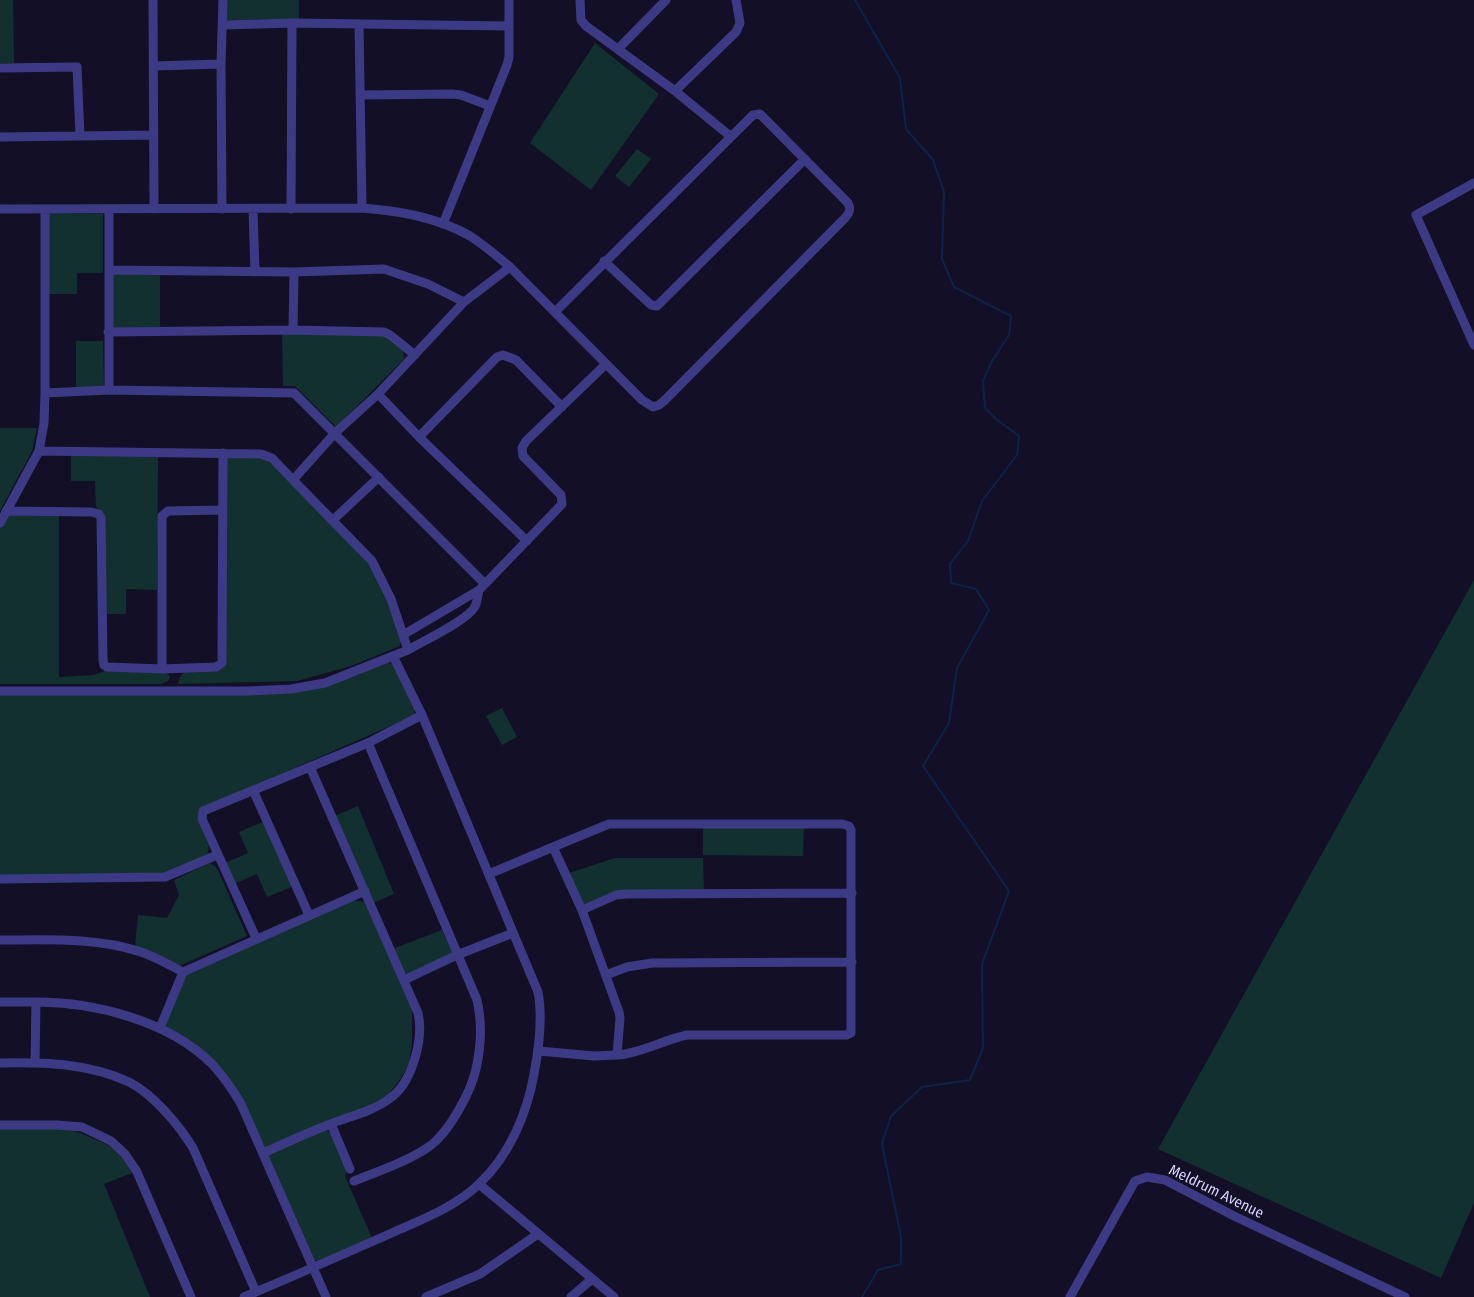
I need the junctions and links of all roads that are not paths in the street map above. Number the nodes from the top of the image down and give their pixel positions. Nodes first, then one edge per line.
1 (153, 0) edge
2 (223, 0) edge
3 (509, 0) edge
4 (580, 0) edge
5 (666, 0) edge
6 (736, 0) edge
7 (292, 23) junction
8 (359, 24) junction
9 (222, 25) junction
10 (508, 26) junction
11 (618, 49) junction
12 (221, 64) junction
13 (154, 66) junction
14 (0, 68) edge
15 (675, 91) junction
16 (362, 95) junction
17 (490, 106) junction
18 (154, 135) junction
19 (80, 136) junction
20 (730, 136) junction
21 (0, 137) edge
22 (805, 159) junction
23 (1474, 183) edge
24 (0, 208) edge
25 (222, 208) junction
26 (362, 208) junction
27 (45, 209) junction
28 (109, 209) junction
29 (154, 209) junction
30 (253, 209) junction
31 (291, 209) junction
32 (442, 224) junction
33 (604, 262) junction
34 (510, 267) junction
35 (109, 270) junction
36 (255, 272) junction
37 (294, 272) junction
38 (464, 302) junction
39 (555, 312) junction
40 (293, 330) junction
41 (108, 332) junction
42 (1474, 345) edge
43 (415, 355) junction
44 (606, 364) junction
45 (109, 390) junction
46 (45, 394) junction
47 (378, 394) junction
48 (562, 407) junction
49 (335, 433) junction
50 (419, 437) junction
51 (39, 451) junction
52 (223, 453) junction
53 (379, 477) junction
54 (293, 480) junction
55 (6, 510) junction
56 (222, 510) junction
57 (333, 520) junction
58 (0, 522) edge
59 (527, 541) junction
60 (482, 587) junction
61 (403, 635) junction
62 (408, 650) junction
63 (393, 656) junction
64 (162, 669) junction
65 (0, 691) edge
66 (422, 715) junction
67 (368, 743) junction
68 (310, 767) junction
69 (253, 790) junction
70 (553, 847) junction
71 (217, 855) junction
72 (489, 874) junction
73 (0, 878) edge
74 (365, 891) junction
75 (852, 893) junction
76 (582, 910) junction
77 (309, 915) junction
78 (513, 933) junction
79 (256, 938) junction
80 (0, 940) edge
81 (457, 955) junction
82 (852, 962) junction
83 (183, 972) junction
84 (606, 975) junction
85 (404, 980) junction
86 (0, 1002) edge
87 (36, 1002) junction
88 (160, 1028) junction
89 (538, 1051) junction
90 (617, 1055) junction
91 (35, 1062) junction
92 (0, 1063) edge
93 (331, 1124) junction
94 (0, 1125) edge
95 (263, 1153) junction
96 (350, 1169) dead end
97 (354, 1182) dead end
98 (479, 1184) junction
99 (538, 1234) junction
100 (313, 1266) junction
101 (592, 1279) junction
102 (256, 1292) junction
103 (191, 1297) edge
104 (244, 1297) edge
105 (326, 1297) edge
106 (426, 1297) edge
107 (571, 1297) edge
108 (614, 1297) edge
109 (1070, 1297) edge
110 (1405, 1297) edge

1 - 13 street
2 - 9 street
3 - 10 street
4 - 11 street
5 - 11 street
6 - 15 street
7 - 8 street
7 - 9 street
7 - 31 street
8 - 10 street
8 - 16 street
9 - 12 street
10 - 17 street
11 - 15 street
12 - 13 street
12 - 25 street
13 - 18 street
14 - 19 street
15 - 20 street
16 - 17 street
16 - 26 street
17 - 32 street
18 - 19 street
18 - 29 street
19 - 21 street
20 - 22 street
20 - 33 street
22 - 33 street
22 - 44 street
23 - 42 street
24 - 27 street
25 - 29 street
25 - 30 street
26 - 31 street
26 - 32 street
27 - 28 street
27 - 46 street
28 - 29 street
28 - 35 street
30 - 31 street
30 - 36 street
32 - 34 street
33 - 39 street
34 - 38 street
34 - 39 street
35 - 36 street
35 - 41 street
36 - 37 street
37 - 38 street
37 - 40 street
38 - 43 street
39 - 44 street
40 - 41 street
40 - 43 street
41 - 45 street
43 - 47 street
44 - 48 street
45 - 46 street
45 - 49 street
46 - 51 street
47 - 49 street
47 - 50 street
48 - 50 street
48 - 59 street
49 - 53 street
49 - 54 street
50 - 59 street
51 - 52 street
51 - 55 street
52 - 54 street
52 - 56 street
53 - 57 street
53 - 60 street
54 - 57 street
55 - 58 street
55 - 64 street
56 - 64 street
56 - 64 street
57 - 61 street
59 - 60 street
60 - 61 street
60 - 62 street
61 - 62 street
62 - 63 street
63 - 65 street
63 - 66 street
66 - 67 street
66 - 72 street
67 - 68 street
67 - 81 street
68 - 69 street
68 - 74 street
69 - 71 street
69 - 77 street
70 - 72 street
70 - 75 street
70 - 76 street
71 - 73 street
71 - 79 street
72 - 78 street
74 - 77 street
74 - 85 street
75 - 76 street
75 - 82 street
76 - 84 street
77 - 79 street
78 - 81 street
78 - 89 street
79 - 83 street
80 - 83 street
81 - 85 street
81 - 97 street
82 - 84 street
82 - 90 street
83 - 88 street
84 - 90 street
85 - 93 street
86 - 87 street
87 - 88 street
87 - 91 street
88 - 95 street
89 - 90 street
89 - 98 street
91 - 92 street
91 - 102 street
93 - 95 street
93 - 96 street
94 - 103 street
95 - 100 street
98 - 99 street
98 - 100 street
99 - 101 street
99 - 106 street
100 - 102 street
100 - 105 street
101 - 107 street
101 - 108 street
102 - 104 street
109 - 110 street, Meldrum Avenue

